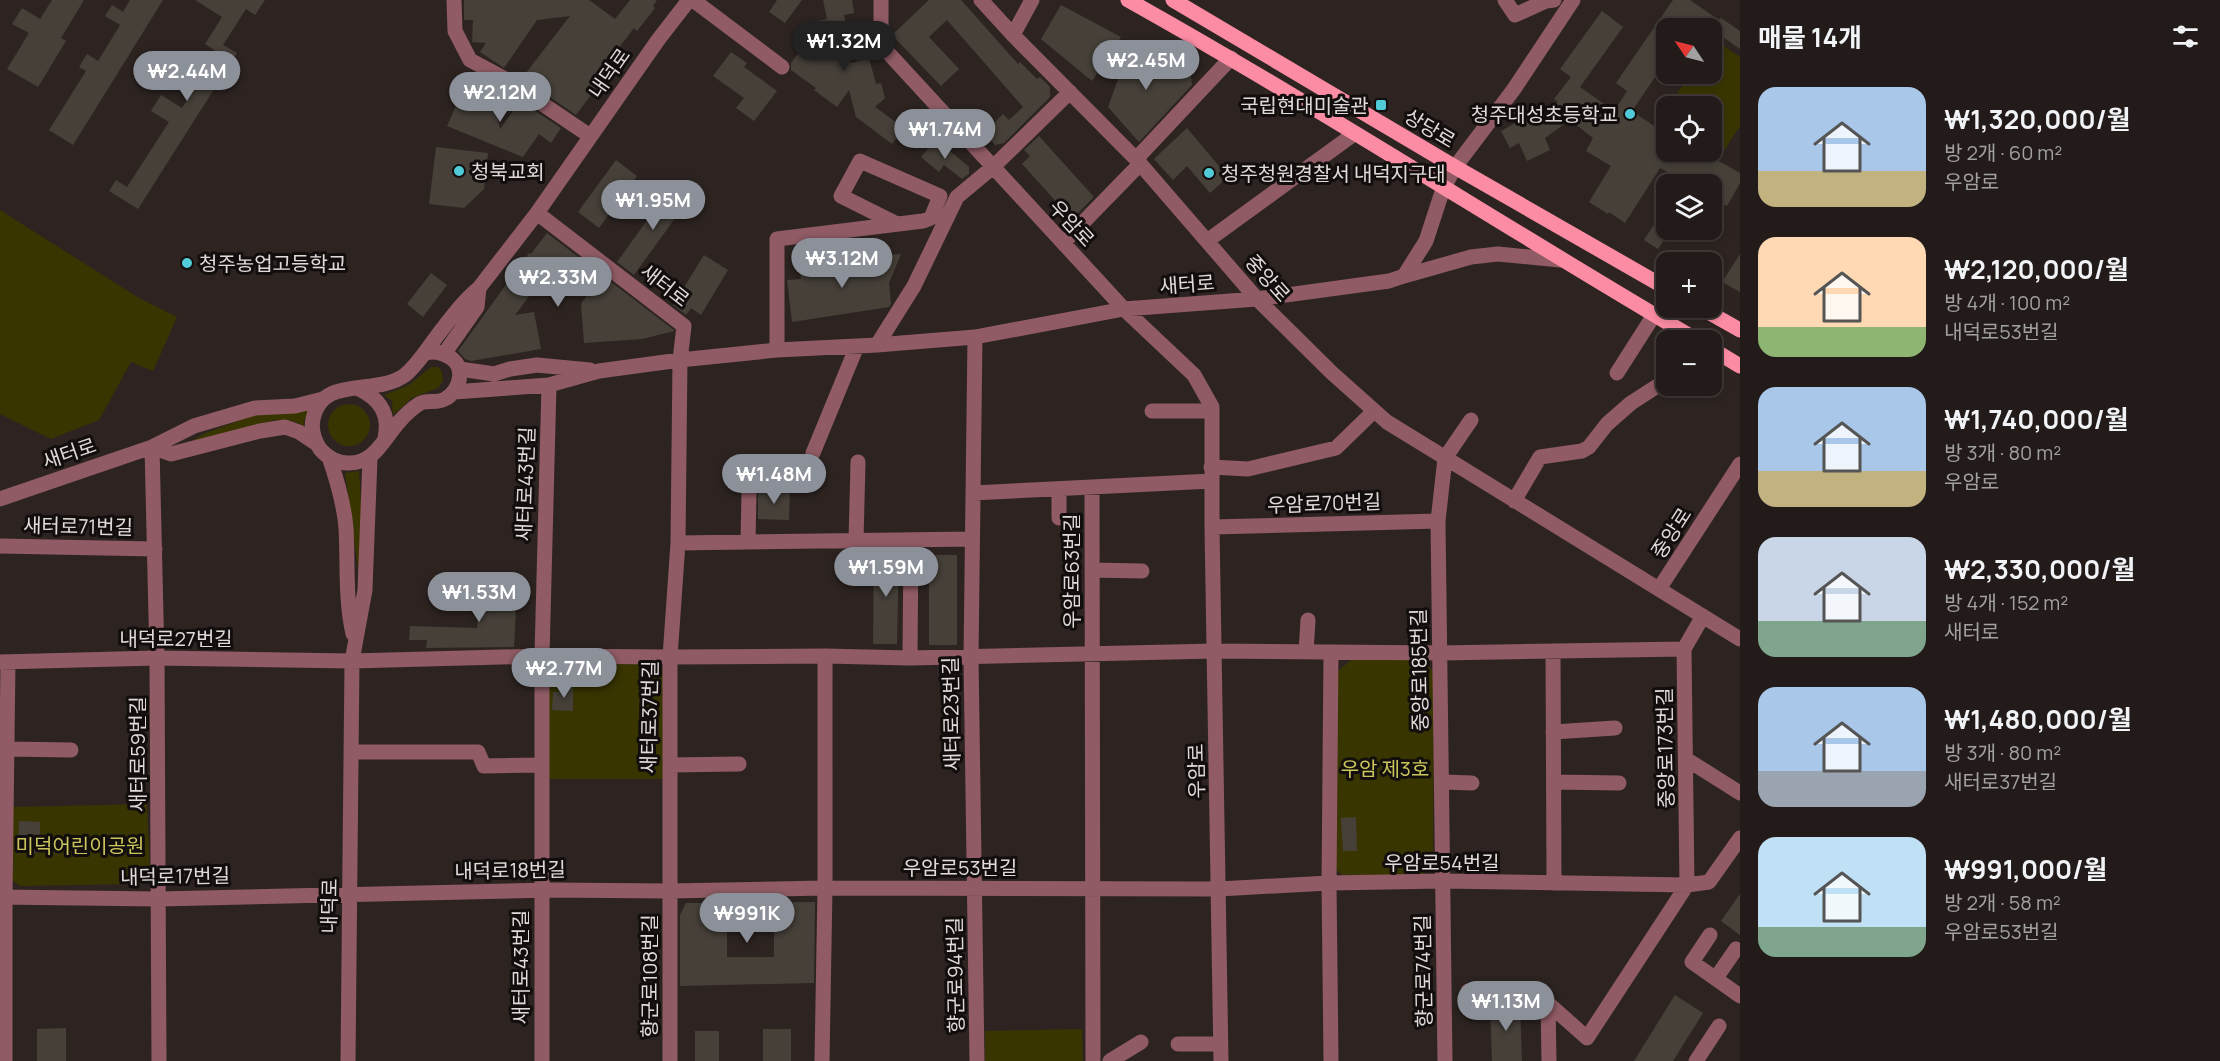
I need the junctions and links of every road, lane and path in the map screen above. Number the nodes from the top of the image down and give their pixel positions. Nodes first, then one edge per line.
1 (454, 0) edge
2 (691, 0) edge
3 (881, 0) edge
4 (981, 0) edge
5 (1032, 0) edge
6 (1128, 0) edge
7 (1173, 0) edge
8 (1505, 0) edge
9 (1554, 0) edge
10 (1573, 0) edge
11 (1013, 35) junction
12 (1231, 58) junction
13 (782, 68) dead end
14 (1070, 92) junction
15 (1354, 134) junction
16 (590, 136) junction
17 (1138, 161) junction
18 (993, 167) junction
19 (1455, 167) junction
20 (1443, 189) junction
21 (537, 213) junction
22 (897, 224) junction
23 (1207, 241) junction
24 (1063, 243) junction
25 (1560, 260) junction
26 (1404, 276) junction
27 (1656, 282) edge
28 (479, 288) junction
29 (1257, 299) junction
30 (1124, 309) junction
31 (1654, 315) junction
32 (1719, 318) edge
33 (1679, 330) edge
34 (1740, 330) edge
35 (975, 337) junction
36 (877, 345) junction
37 (857, 346) junction
38 (777, 350) junction
39 (425, 353) junction
40 (444, 354) junction
41 (1722, 355) edge
42 (680, 360) junction
43 (1740, 366) edge
44 (460, 369) junction
45 (599, 371) junction
46 (1617, 373) dead end
47 (549, 385) junction
48 (1656, 385) edge
49 (359, 389) junction
50 (454, 392) junction
51 (323, 399) junction
52 (1152, 411) dead end
53 (1212, 411) junction
54 (1374, 411) junction
55 (1471, 420) dead end
56 (385, 438) junction
57 (317, 444) junction
58 (152, 447) junction
59 (813, 453) dead end
60 (329, 457) junction
61 (370, 458) junction
62 (1445, 458) junction
63 (858, 462) dead end
64 (1740, 464) edge
65 (1211, 474) junction
66 (1092, 488) junction
67 (1059, 489) junction
68 (749, 493) dead end
69 (973, 493) junction
70 (0, 499) edge
71 (1514, 501) junction
72 (1059, 518) dead end
73 (1438, 521) junction
74 (1212, 527) junction
75 (972, 539) junction
76 (911, 540) junction
77 (856, 541) junction
78 (748, 542) junction
79 (678, 543) junction
80 (0, 546) edge
81 (155, 549) junction
82 (1092, 570) junction
83 (1142, 571) dead end
84 (1659, 589) junction
85 (1703, 615) junction
86 (1308, 620) dead end
87 (1740, 639) edge
88 (354, 640) junction
89 (1684, 649) junction
90 (1215, 651) junction
91 (1553, 651) junction
92 (1306, 652) junction
93 (1331, 652) junction
94 (1440, 653) junction
95 (1092, 654) junction
96 (542, 656) junction
97 (825, 656) junction
98 (670, 657) junction
99 (971, 657) junction
100 (157, 658) junction
101 (910, 658) junction
102 (352, 661) junction
103 (4, 662) edge
104 (1615, 728) dead end
105 (1553, 732) junction
106 (4, 743) edge
107 (71, 750) dead end
108 (352, 752) junction
109 (1686, 759) junction
110 (739, 764) dead end
111 (541, 765) junction
112 (669, 765) junction
113 (1554, 776) junction
114 (1442, 782) junction
115 (1472, 783) dead end
116 (1619, 783) dead end
117 (1740, 793) edge
118 (1740, 838) edge
119 (1443, 881) junction
120 (1554, 883) junction
121 (1329, 884) junction
122 (1687, 885) junction
123 (825, 888) junction
124 (975, 888) junction
125 (1094, 889) junction
126 (1219, 889) junction
127 (540, 891) junction
128 (669, 891) junction
129 (351, 894) junction
130 (2, 897) edge
131 (159, 899) junction
132 (1710, 935) dead end
133 (1736, 949) dead end
134 (1716, 978) junction
135 (1468, 991) dead end
136 (1740, 996) edge
137 (1548, 1003) junction
138 (1719, 1026) dead end
139 (1141, 1042) dead end
140 (1178, 1044) dead end
141 (1221, 1044) junction
142 (5, 1061) edge
143 (159, 1061) edge
144 (348, 1061) edge
145 (542, 1061) edge
146 (670, 1061) edge
147 (822, 1061) edge
148 (977, 1061) edge
149 (1093, 1061) edge
150 (1110, 1061) edge
151 (1221, 1061) edge
152 (1331, 1061) edge
153 (1445, 1061) edge
154 (1549, 1061) edge
155 (1696, 1061) edge

1 - 16 street
2 - 13 street
2 - 16 street, 내덕로
3 - 18 street, 우암로
4 - 11 street, 중앙로
5 - 11 street
6 - 12 main road
7 - 19 main road, 상당로
8 - 9 street
10 - 19 street
11 - 14 street, 중앙로
12 - 15 main road
12 - 17 street
14 - 17 street, 중앙로
14 - 18 street
15 - 20 main road
15 - 23 street
16 - 21 street, 내덕로
17 - 23 street, 중앙로
17 - 24 street
18 - 24 street, 우암로
18 - 36 street
19 - 20 street
19 - 27 main road, 상당로
20 - 25 main road
20 - 26 street
21 - 28 street, 내덕로
21 - 42 street, 새터로
22 - 22 street
22 - 38 street
23 - 29 street, 중앙로
24 - 30 street, 우암로
25 - 26 street, 새터로
25 - 31 main road
26 - 29 street, 새터로
28 - 39 street
28 - 40 street
29 - 30 street, 새터로
29 - 54 street, 중앙로
30 - 35 street, 새터로
30 - 53 street, 우암로
31 - 33 main road
31 - 46 street
32 - 34 main road
35 - 36 street, 새터로
35 - 69 street, 새터로23번길
36 - 37 street, 새터로
37 - 38 street, 새터로
37 - 59 street
38 - 42 street, 새터로
39 - 40 street
39 - 49 street
40 - 44 street
41 - 43 main road
42 - 45 street, 새터로
42 - 79 street, 새터로37번길
44 - 45 street
44 - 50 street
45 - 47 street
47 - 50 street
47 - 96 street, 새터로43번길
48 - 71 street
49 - 51 street
49 - 56 street
50 - 56 street
51 - 57 street
51 - 58 street, 새터로
52 - 53 street
53 - 65 street, 우암로
54 - 62 street, 중앙로
54 - 65 street
55 - 62 street
56 - 61 street
57 - 58 street
57 - 60 street
58 - 70 street, 새터로
58 - 81 street, 새터로59번길
60 - 61 street
60 - 88 street
61 - 88 street
62 - 71 street, 중앙로
62 - 73 street, 중앙로185번길
63 - 77 street
64 - 84 street, 중앙로
65 - 66 street
65 - 74 street, 우암로
66 - 67 street
66 - 82 street, 우암로63번길
67 - 69 street
67 - 72 street
68 - 78 street
69 - 75 street, 새터로23번길
71 - 84 street, 중앙로
73 - 74 street, 우암로70번길
73 - 94 street, 중앙로185번길
74 - 90 street, 우암로
75 - 76 street
75 - 99 street, 새터로23번길
76 - 77 street
76 - 101 street
77 - 78 street
78 - 79 street
79 - 98 street, 새터로37번길
80 - 81 street, 새터로71번길
81 - 100 street, 새터로59번길
82 - 83 street
82 - 95 street, 우암로63번길
84 - 85 street, 중앙로
85 - 87 street, 중앙로
85 - 89 street
86 - 92 street
88 - 102 street, 내덕로
89 - 91 street, 우암로63번길
89 - 109 street, 중앙로173번길
90 - 92 street, 우암로63번길
90 - 95 street, 우암로63번길
90 - 126 street, 우암로
91 - 94 street, 우암로63번길
91 - 105 street
92 - 93 street, 우암로63번길
93 - 94 street, 우암로63번길
93 - 121 street
94 - 114 street, 중앙로185번길
95 - 99 street, 우암로63번길
95 - 125 street, 우암로63번길
96 - 98 street, 우암로63번길
96 - 102 street, 내덕로27번길
96 - 111 street, 새터로43번길
97 - 98 street, 우암로63번길
97 - 101 street, 우암로63번길
97 - 123 street
98 - 112 street, 새터로37번길
99 - 101 street, 우암로63번길
99 - 124 street, 새터로23번길
100 - 102 street, 내덕로27번길
100 - 103 street, 내덕로27번길
100 - 131 street, 새터로59번길
102 - 108 street, 내덕로
103 - 106 street
104 - 105 street
105 - 113 street
106 - 107 street
106 - 130 street
108 - 111 street
108 - 129 street, 내덕로
109 - 117 street
109 - 122 street, 중앙로173번길
110 - 112 street
111 - 127 street, 새터로43번길
112 - 128 street, 새터로37번길
113 - 116 street
113 - 120 street
114 - 115 street
114 - 119 street, 중앙로185번길
118 - 122 street
119 - 120 street, 우암로54번길
119 - 121 street, 우암로54번길
119 - 153 street, 향군로74번길
120 - 122 street, 우암로54번길
121 - 126 street, 우암로54번길
121 - 152 street
122 - 137 street
123 - 124 street, 우암로53번길
123 - 128 street, 우암로53번길
123 - 147 street
124 - 125 street, 우암로53번길
124 - 148 street, 향군로94번길
125 - 126 street, 우암로53번길
125 - 149 street
126 - 141 street, 우암로
127 - 128 street, 내덕로18번길
127 - 129 street, 내덕로18번길
127 - 145 street, 새터로43번길
128 - 146 street, 향군로108번길
129 - 131 street, 내덕로17번길
129 - 144 street, 내덕로
130 - 131 street, 내덕로17번길
130 - 142 street
131 - 143 street, 새터로59번길
132 - 134 street
133 - 134 street
134 - 136 street
135 - 137 street
137 - 154 street
138 - 155 street
139 - 150 street
140 - 141 street
141 - 151 street, 우암로

